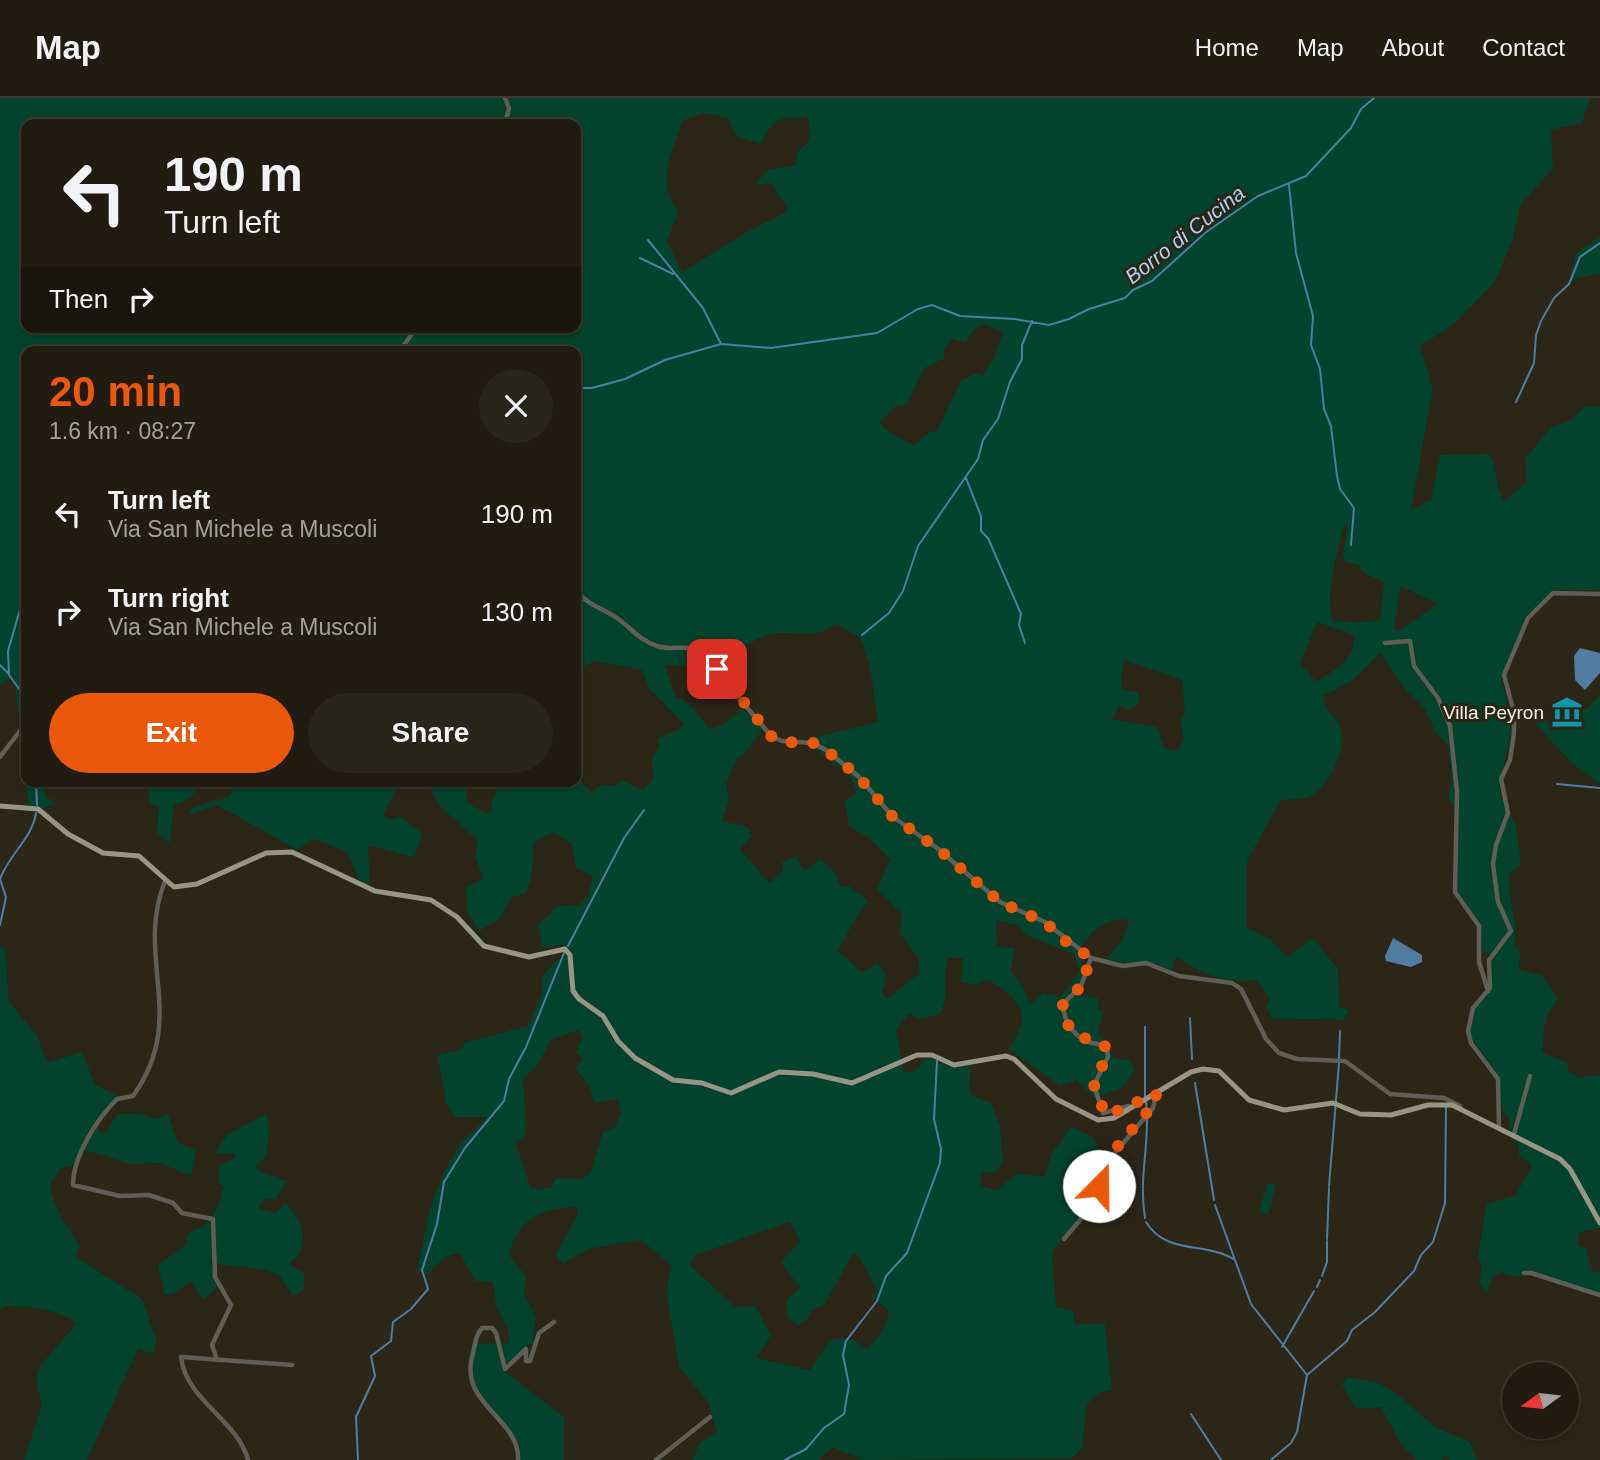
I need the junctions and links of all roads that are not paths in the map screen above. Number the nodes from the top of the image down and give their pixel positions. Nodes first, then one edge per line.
1 (505, 98) edge
2 (505, 119) edge
3 (1600, 594) edge
4 (581, 596) edge
5 (1385, 643) dead end
6 (21, 730) edge
7 (0, 757) edge
8 (0, 806) edge
9 (165, 881) junction
10 (1091, 958) junction
11 (1489, 992) junction
12 (1530, 1076) dead end
13 (1156, 1094) junction
14 (1144, 1101) junction
15 (1460, 1107) junction
16 (1499, 1126) junction
17 (1514, 1134) junction
18 (1600, 1223) edge
19 (1064, 1239) dead end
20 (1524, 1273) dead end
21 (1600, 1295) edge
22 (554, 1322) dead end
23 (217, 1360) junction
24 (292, 1365) dead end
25 (709, 1417) dead end
26 (248, 1460) edge
27 (518, 1460) edge
28 (656, 1460) edge

1 - 2 street
3 - 11 street
4 - 10 street
5 - 11 street
6 - 7 street
8 - 9 main road
9 - 14 main road
9 - 23 street
10 - 14 street
10 - 15 street
11 - 16 street
12 - 17 street
13 - 14 main road
13 - 15 main road
13 - 19 street
15 - 16 main road
16 - 17 main road
17 - 18 main road
20 - 21 street
22 - 27 street
23 - 24 street
23 - 26 street
25 - 28 street

